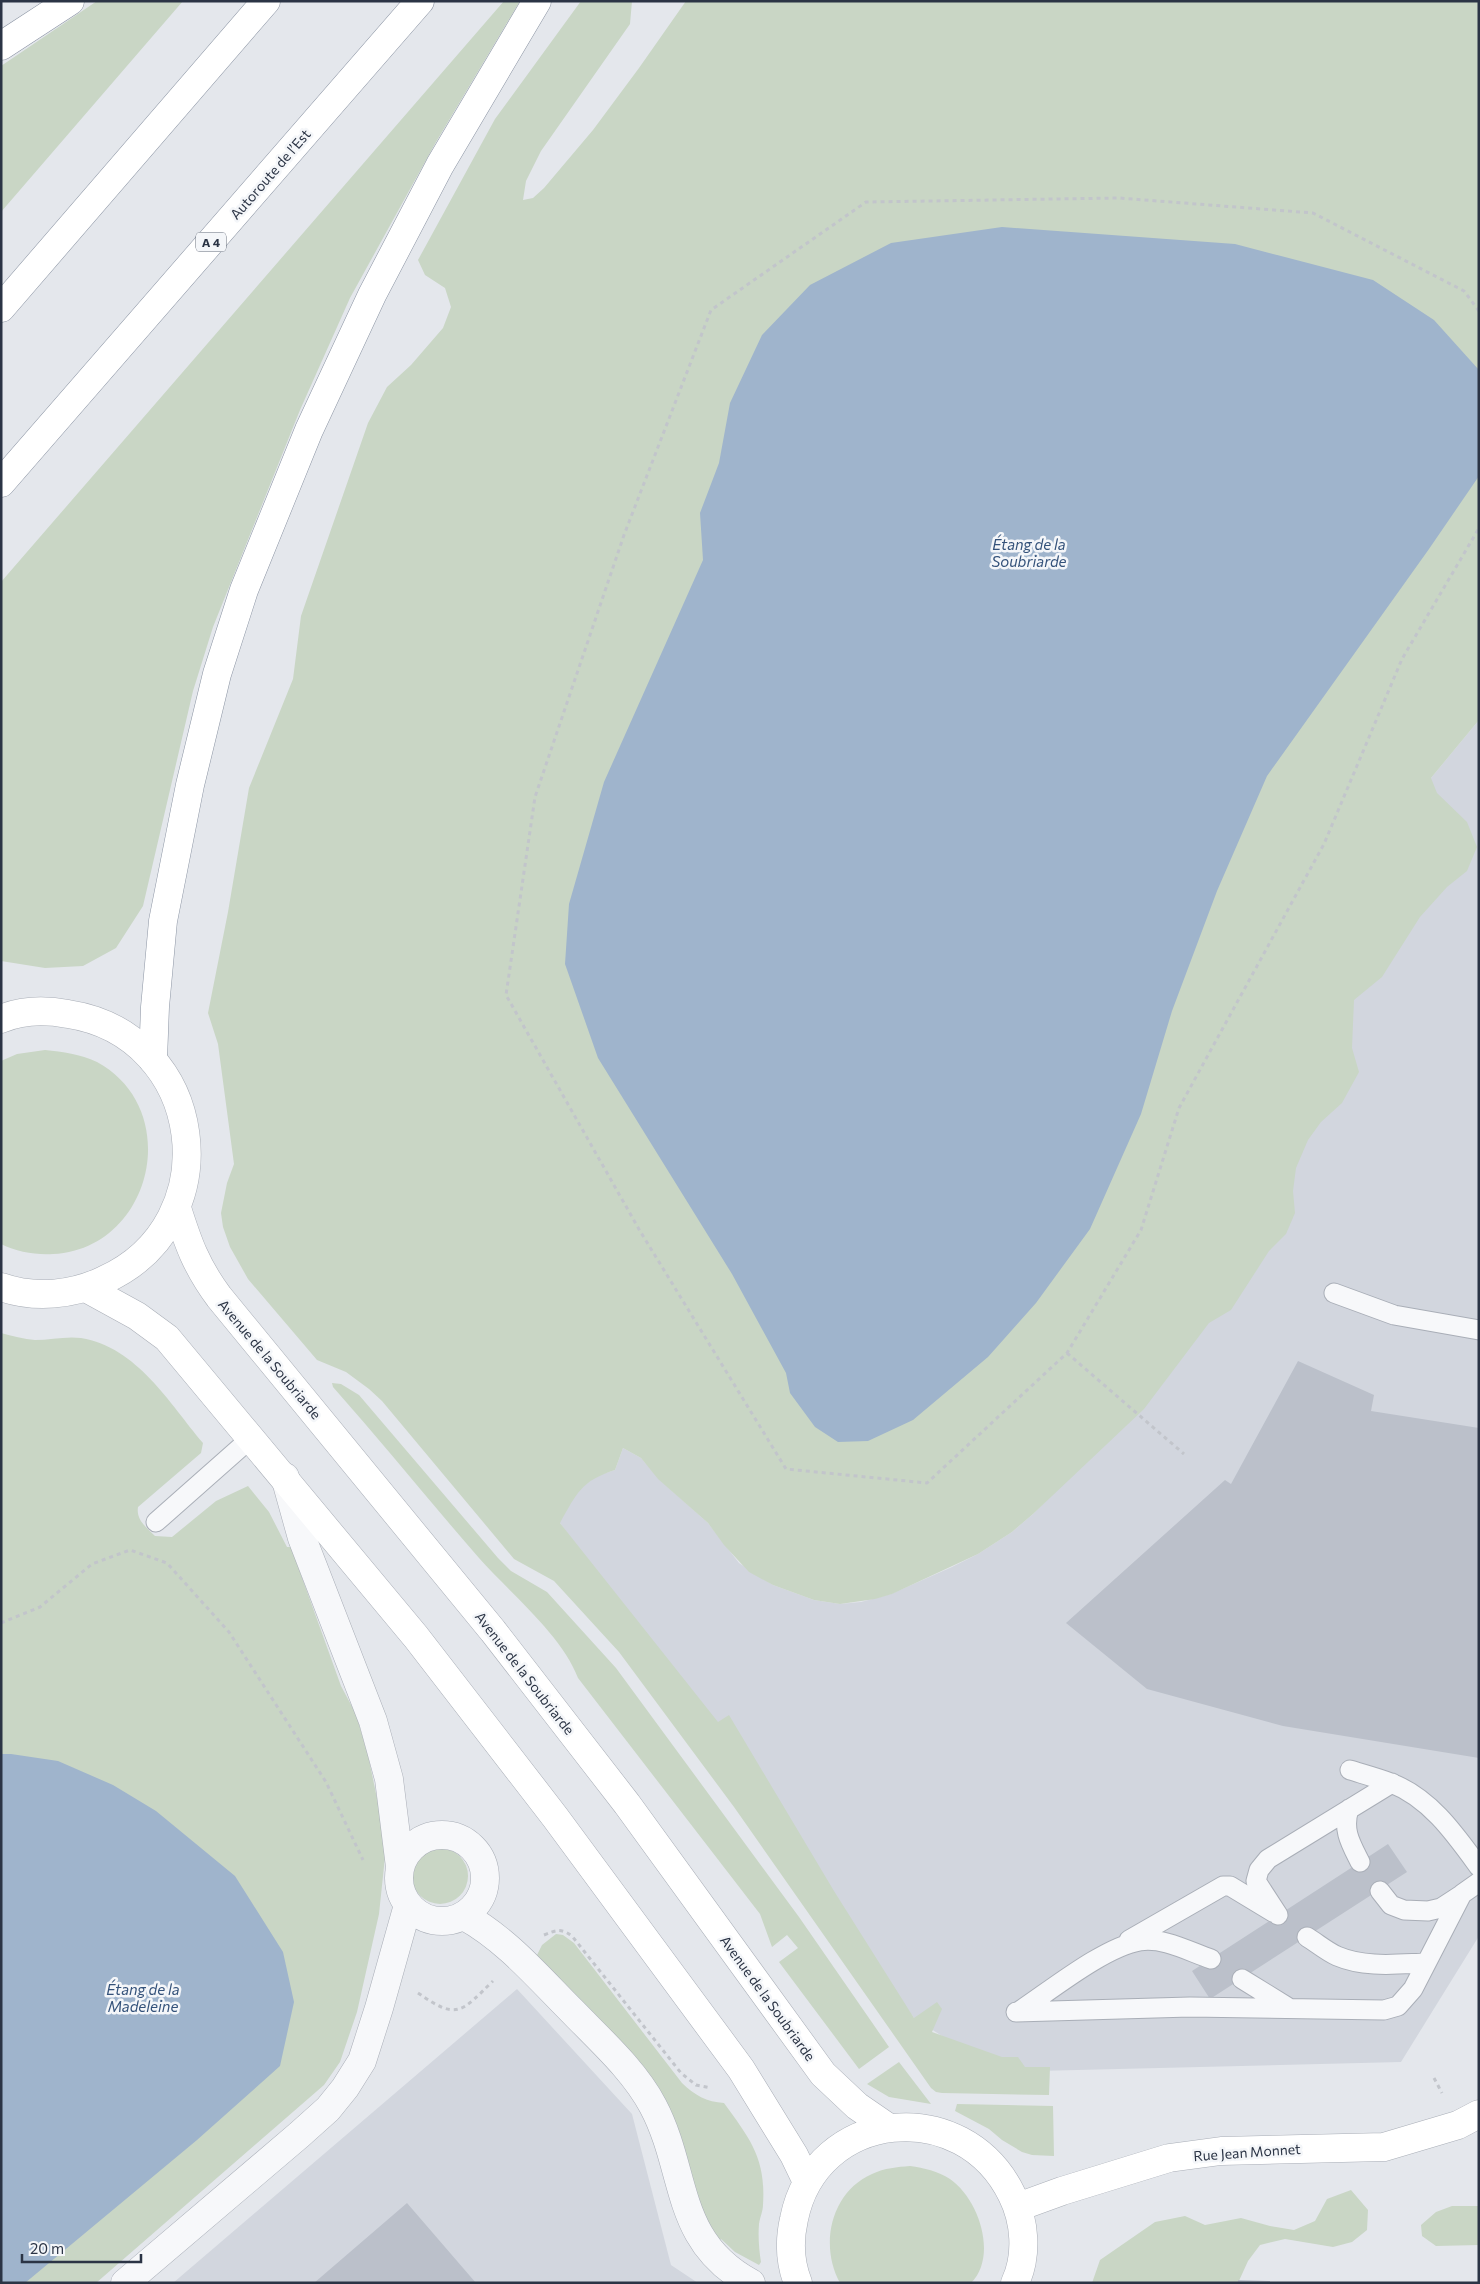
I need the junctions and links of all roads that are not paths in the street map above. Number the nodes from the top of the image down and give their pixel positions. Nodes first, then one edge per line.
1 (70, 1) edge
2 (266, 1) edge
3 (420, 1) edge
4 (537, 1) edge
5 (1, 46) edge
6 (1, 308) edge
7 (1, 483) edge
8 (4, 1015) edge
9 (153, 1060) junction
10 (177, 1208) junction
11 (1, 1286) edge
12 (86, 1288) junction
13 (1334, 1293) dead end
14 (1479, 1330) edge
15 (252, 1438) junction
16 (284, 1477) junction
17 (156, 1522) dead end
18 (1350, 1770) dead end
19 (1392, 1783) junction
20 (1349, 1809) junction
21 (1360, 1862) dead end
22 (400, 1867) junction
23 (1479, 1867) edge
24 (1479, 1882) edge
25 (1380, 1890) dead end
26 (1462, 1894) junction
27 (408, 1905) junction
28 (464, 1916) junction
29 (1307, 1937) dead end
30 (1107, 1953) junction
31 (1211, 1959) dead end
32 (1426, 1963) junction
33 (1242, 1979) dead end
34 (1289, 2008) junction
35 (1479, 2114) edge
36 (889, 2128) junction
37 (807, 2182) junction
38 (1018, 2207) junction
39 (125, 2283) edge
40 (751, 2283) edge
41 (798, 2283) edge
42 (1016, 2283) edge

1 - 5 main road
2 - 6 main road
3 - 7 main road, Autoroute de l’Est / A 4
4 - 9 main road
8 - 9 main road
9 - 10 main road
10 - 12 main road
10 - 36 main road, Avenue de la Soubriarde
11 - 12 main road
12 - 15 main road
13 - 14 lane
15 - 16 main road
15 - 17 lane
16 - 22 street
16 - 37 main road
18 - 19 lane
19 - 20 lane
19 - 23 lane
20 - 21 lane
20 - 30 lane
22 - 27 street
22 - 28 street
24 - 26 lane
25 - 26 lane
26 - 32 lane
27 - 28 street
27 - 39 street
28 - 40 street
29 - 32 lane
30 - 31 lane
30 - 34 lane
32 - 34 lane
33 - 34 lane
35 - 38 main road, Rue Jean Monnet
36 - 37 main road
36 - 38 main road
37 - 41 main road
38 - 42 main road

